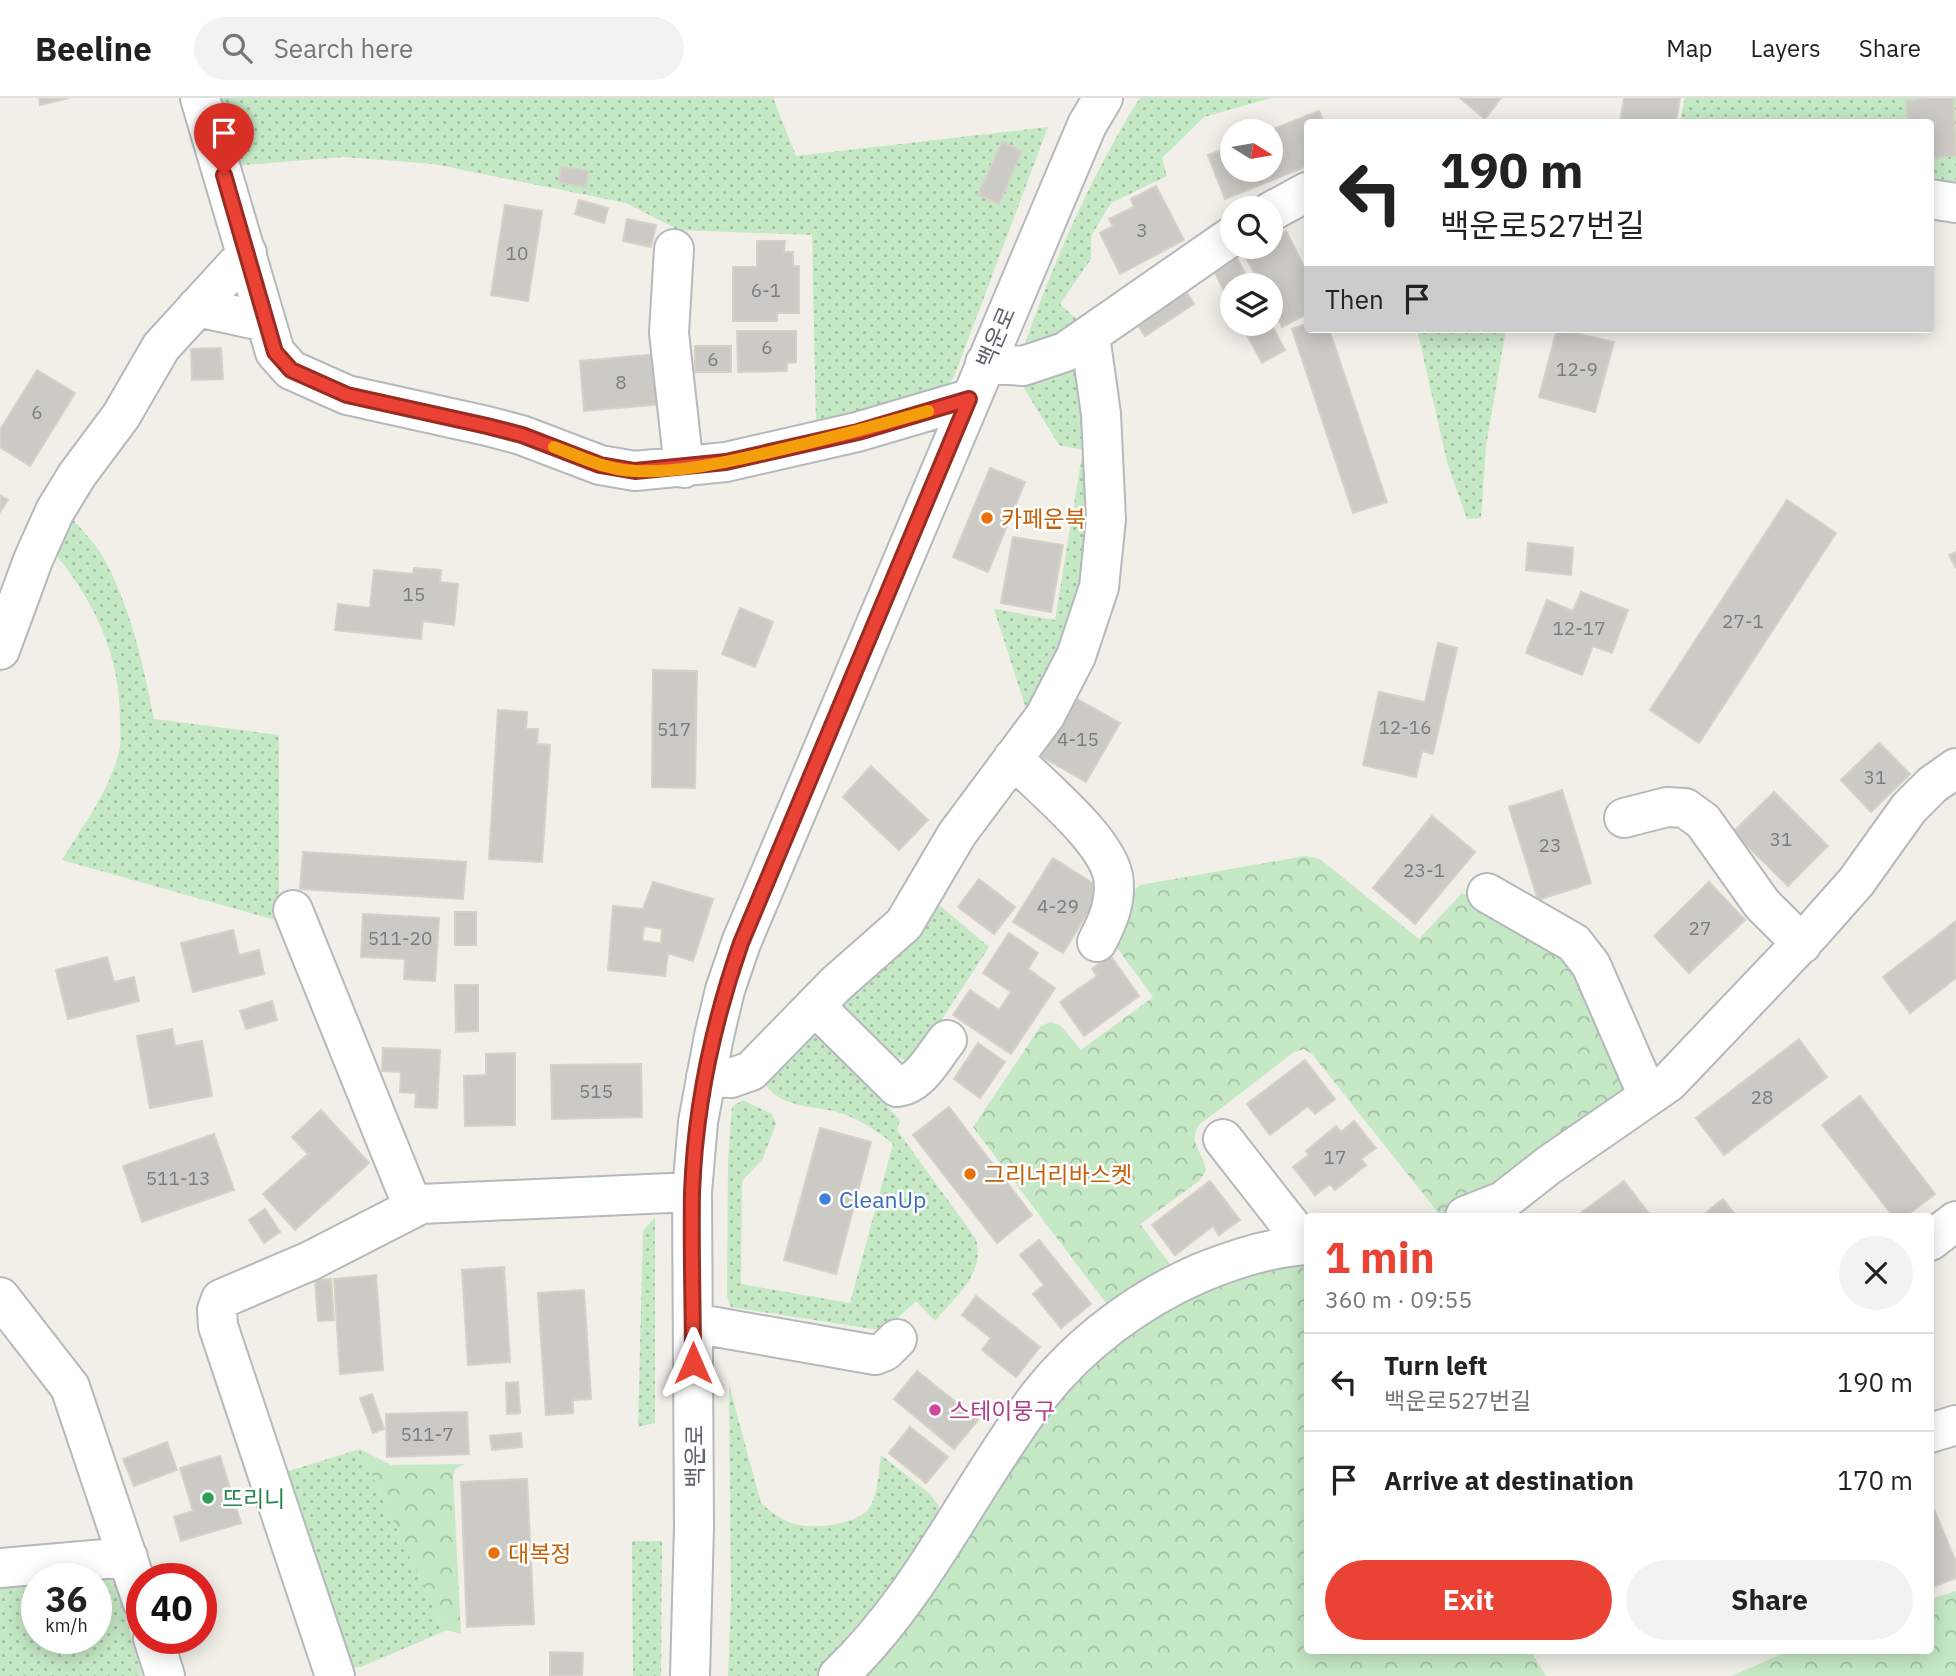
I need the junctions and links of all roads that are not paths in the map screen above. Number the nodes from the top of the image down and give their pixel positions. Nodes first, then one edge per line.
1 (200, 98) edge
2 (1103, 98) edge
3 (1304, 194) edge
4 (1934, 200) edge
5 (1956, 203) edge
6 (1283, 205) edge
7 (1220, 244) edge
8 (674, 249) dead end
9 (247, 253) junction
10 (197, 307) junction
11 (267, 322) junction
12 (1090, 336) junction
13 (985, 363) junction
14 (969, 399) junction
15 (684, 468) junction
16 (0, 650) edge
17 (1013, 758) junction
18 (1956, 768) edge
19 (1624, 818) dead end
20 (1487, 893) dead end
21 (293, 911) dead end
22 (1097, 942) dead end
23 (1801, 944) junction
24 (815, 1006) junction
25 (947, 1040) dead end
26 (706, 1077) junction
27 (1648, 1096) junction
28 (1223, 1139) dead end
29 (692, 1192) junction
30 (413, 1207) junction
31 (1483, 1213) edge
32 (1956, 1221) edge
33 (1934, 1238) edge
34 (1304, 1241) edge
35 (1304, 1245) edge
36 (0, 1297) edge
37 (693, 1323) junction
38 (897, 1339) dead end
39 (1956, 1425) edge
40 (1934, 1432) edge
41 (128, 1557) junction
42 (130, 1563) edge
43 (0, 1568) edge
44 (158, 1654) edge
45 (165, 1676) edge
46 (335, 1676) edge
47 (690, 1676) edge
48 (838, 1676) edge

1 - 9 street
2 - 13 street, 백운로
3 - 6 street
4 - 5 street
7 - 12 street
8 - 15 street
9 - 10 street
9 - 11 street
10 - 11 street
10 - 16 street
11 - 15 street
12 - 13 street
12 - 17 street
13 - 14 street, 백운로
14 - 15 street
14 - 26 street, 백운로
17 - 22 street
17 - 24 street
18 - 23 street
19 - 23 street
20 - 27 street
21 - 30 street
23 - 27 street
24 - 25 street
24 - 26 street
26 - 29 street, 백운로
27 - 31 street
28 - 34 street
29 - 30 street
29 - 37 street, 백운로
30 - 46 street
32 - 33 street
35 - 48 street
36 - 41 street
37 - 38 street
37 - 47 street, 백운로
39 - 40 street
41 - 42 street
41 - 43 street
44 - 45 street

